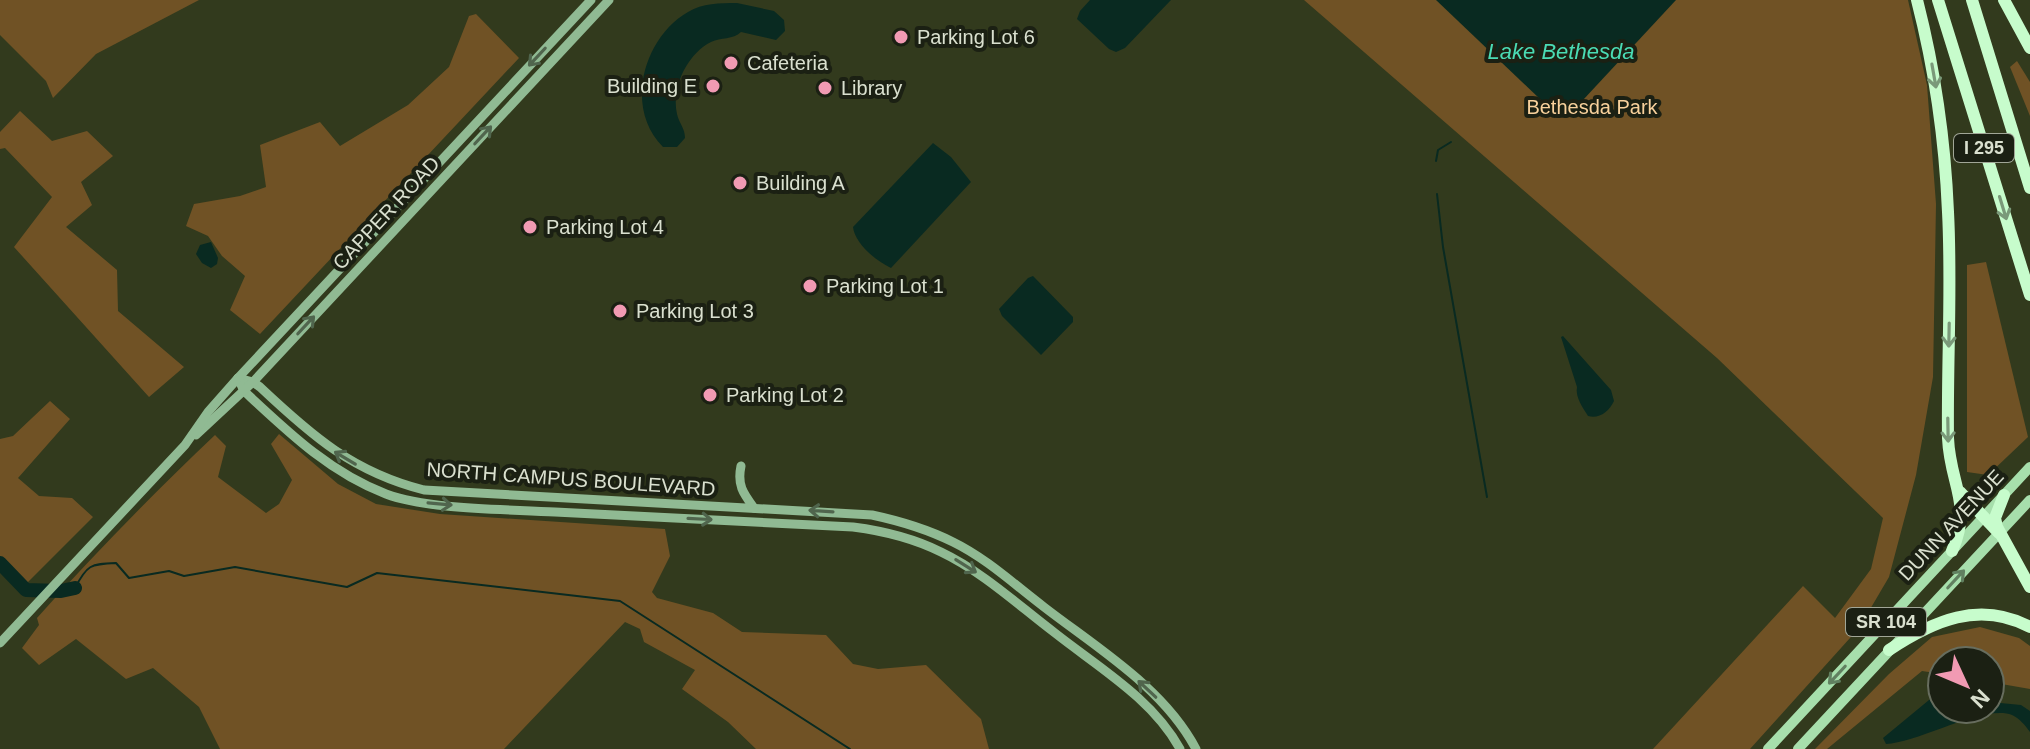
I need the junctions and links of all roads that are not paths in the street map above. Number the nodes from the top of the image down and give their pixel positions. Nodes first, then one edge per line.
1 (591, 0) edge
2 (609, 0) edge
3 (1917, 0) edge
4 (1938, 0) edge
5 (1972, 0) edge
6 (2004, 0) edge
7 (2030, 48) edge
8 (2030, 188) edge
9 (2030, 295) edge
10 (238, 378) junction
11 (253, 382) junction
12 (244, 391) junction
13 (185, 445) junction
14 (741, 466) dead end
15 (2030, 467) edge
16 (377, 475) junction
17 (371, 487) junction
18 (1958, 489) junction
19 (2004, 495) junction
20 (536, 496) junction
21 (2030, 500) edge
22 (754, 508) junction
23 (535, 511) junction
24 (1982, 518) junction
25 (1999, 533) junction
26 (1952, 551) junction
27 (2030, 587) edge
28 (2030, 627) edge
29 (0, 643) edge
30 (1889, 650) junction
31 (1180, 749) edge
32 (1196, 749) edge
33 (1768, 749) edge
34 (1798, 749) edge

1 -> 10 street, CAPPER ROAD
11 -> 2 street, CAPPER ROAD
3 -> 18 highway
4 -> 9 highway, I 295
5 - 8 highway, I 295
6 - 7 highway
10 - 11 street, NORTH CAMPUS BOULEVARD
10 - 12 street, NORTH CAMPUS BOULEVARD
10 - 13 street, CAPPER ROAD
11 - 12 street, CAPPER ROAD
16 -> 11 street, NORTH CAMPUS BOULEVARD
12 - 13 street, CAPPER ROAD
12 - 17 street, NORTH CAMPUS BOULEVARD
13 - 29 street, CAPPER ROAD
14 - 22 street
15 - 19 main road, DUNN AVENUE / SR 104
16 - 17 street
16 - 20 street, NORTH CAMPUS BOULEVARD
17 -> 23 street, NORTH CAMPUS BOULEVARD
18 - 24 highway
18 - 26 highway
19 - 24 main road, DUNN AVENUE / SR 104
19 - 25 highway
20 - 22 street, NORTH CAMPUS BOULEVARD
20 - 23 street
21 - 25 main road, DUNN AVENUE / SR 104
32 -> 22 street, NORTH CAMPUS BOULEVARD
23 -> 31 street, NORTH CAMPUS BOULEVARD
24 - 25 highway
24 - 26 main road, DUNN AVENUE / SR 104
25 - 27 highway
30 -> 25 main road, DUNN AVENUE / SR 104
26 -> 33 main road, DUNN AVENUE / SR 104
28 - 30 highway
30 - 34 main road, DUNN AVENUE / SR 104

